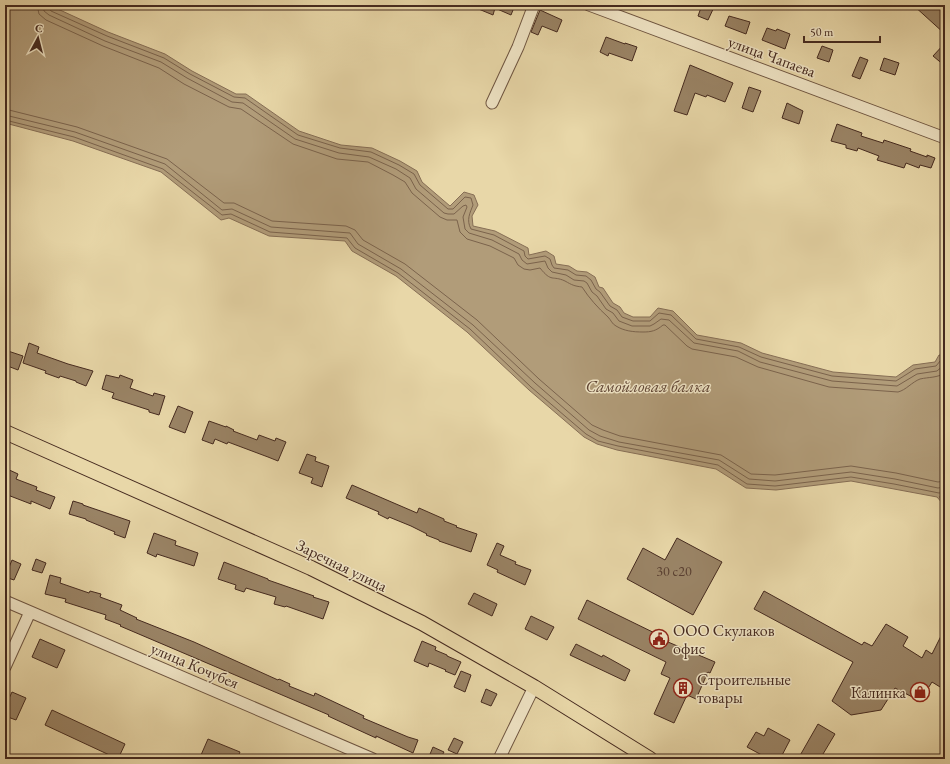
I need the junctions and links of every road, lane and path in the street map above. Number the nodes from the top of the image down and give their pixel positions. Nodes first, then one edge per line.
1 (534, 5) edge
2 (589, 5) edge
3 (492, 103) dead end
4 (945, 138) edge
5 (5, 432) edge
6 (5, 601) edge
7 (30, 612) junction
8 (5, 667) edge
9 (534, 687) junction
10 (373, 759) edge
11 (499, 759) edge
12 (650, 759) edge

1 - 3 street
2 - 4 street, улица Чапаева
5 - 9 main road, Заречная улица
6 - 7 street, улица Кочубея
7 - 8 street
7 - 10 street, улица Кочубея
9 - 11 street
9 - 12 main road, Заречная улица

